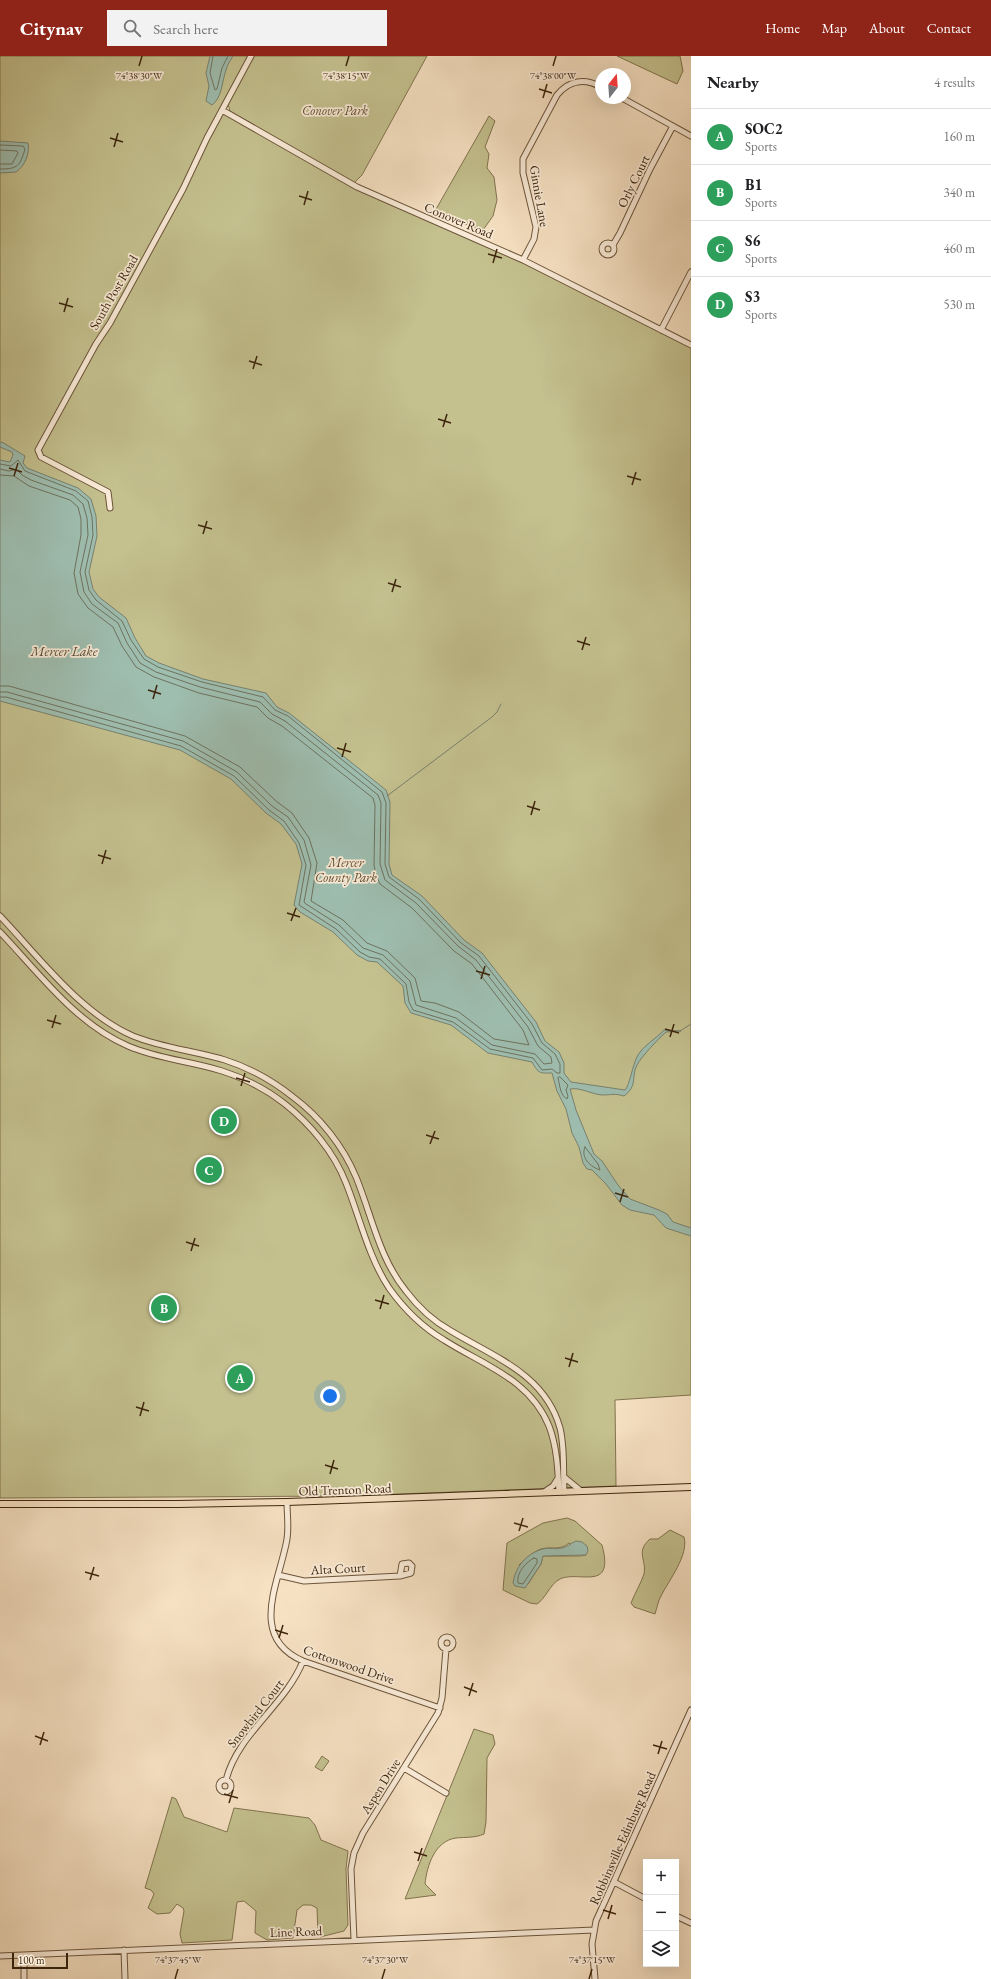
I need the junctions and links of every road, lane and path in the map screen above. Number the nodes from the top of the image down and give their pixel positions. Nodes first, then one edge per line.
1 (251, 56) edge
2 (595, 84) edge
3 (631, 103) edge
4 (222, 110) junction
5 (673, 126) junction
6 (691, 136) edge
7 (613, 244) dead end
8 (523, 260) junction
9 (691, 272) edge
10 (662, 330) junction
11 (691, 345) edge
12 (110, 508) dead end
13 (0, 916) edge
14 (0, 932) edge
15 (58, 978) junction
16 (50, 986) junction
17 (193, 1053) junction
18 (190, 1063) junction
19 (502, 1360) junction
20 (497, 1369) junction
21 (561, 1477) junction
22 (691, 1487) edge
23 (582, 1491) junction
24 (561, 1492) junction
25 (543, 1493) junction
26 (287, 1502) junction
27 (0, 1504) edge
28 (278, 1575) junction
29 (400, 1576) dead end
30 (446, 1649) dead end
31 (303, 1661) junction
32 (440, 1708) junction
33 (691, 1710) edge
34 (404, 1768) junction
35 (226, 1780) dead end
36 (446, 1793) dead end
37 (614, 1882) junction
38 (643, 1897) edge
39 (679, 1917) edge
40 (691, 1923) edge
41 (594, 1930) junction
42 (354, 1940) junction
43 (124, 1950) junction
44 (24, 1955) junction
45 (0, 1956) edge
46 (24, 1979) edge
47 (125, 1979) edge
48 (595, 1979) edge

1 - 4 street, South Post Road
2 - 8 street, Ginnie Lane
3 - 5 street
4 - 8 street, Conover Road
4 - 12 street, South Post Road
5 - 6 street
5 - 7 street, Orly Court
8 - 10 street, Conover Road
9 - 10 street
10 - 11 street, Conover Road
13 - 15 street
14 - 16 street
15 - 16 street
15 - 17 street
16 - 18 street
17 - 18 street
17 - 19 street
18 - 20 street
19 - 20 street
19 - 21 street
20 - 21 street
21 - 23 street
21 - 24 street
21 - 25 street
22 - 23 main road, Old Trenton Road
23 - 24 main road, Old Trenton Road
24 - 25 main road, Old Trenton Road
25 - 26 main road, Old Trenton Road
26 - 27 main road, Old Trenton Road
26 - 28 street, Cottonwood Drive
28 - 29 street, Alta Court
28 - 31 street, Cottonwood Drive
30 - 32 street, Aspen Drive
31 - 32 street, Cottonwood Drive
31 - 35 street, Snowbird Court
32 - 34 street, Aspen Drive
33 - 37 street, Robbinsville-Edinburg Road
34 - 36 street
34 - 42 street, Aspen Drive
37 - 38 street
37 - 41 street, Robbinsville-Edinburg Road
39 - 40 street
41 - 42 street, Line Road
41 - 48 street, Robbinsville-Edinburg Road
42 - 43 street, Line Road
43 - 44 street, Line Road
43 - 47 street
44 - 45 street, Line Road
44 - 46 street

